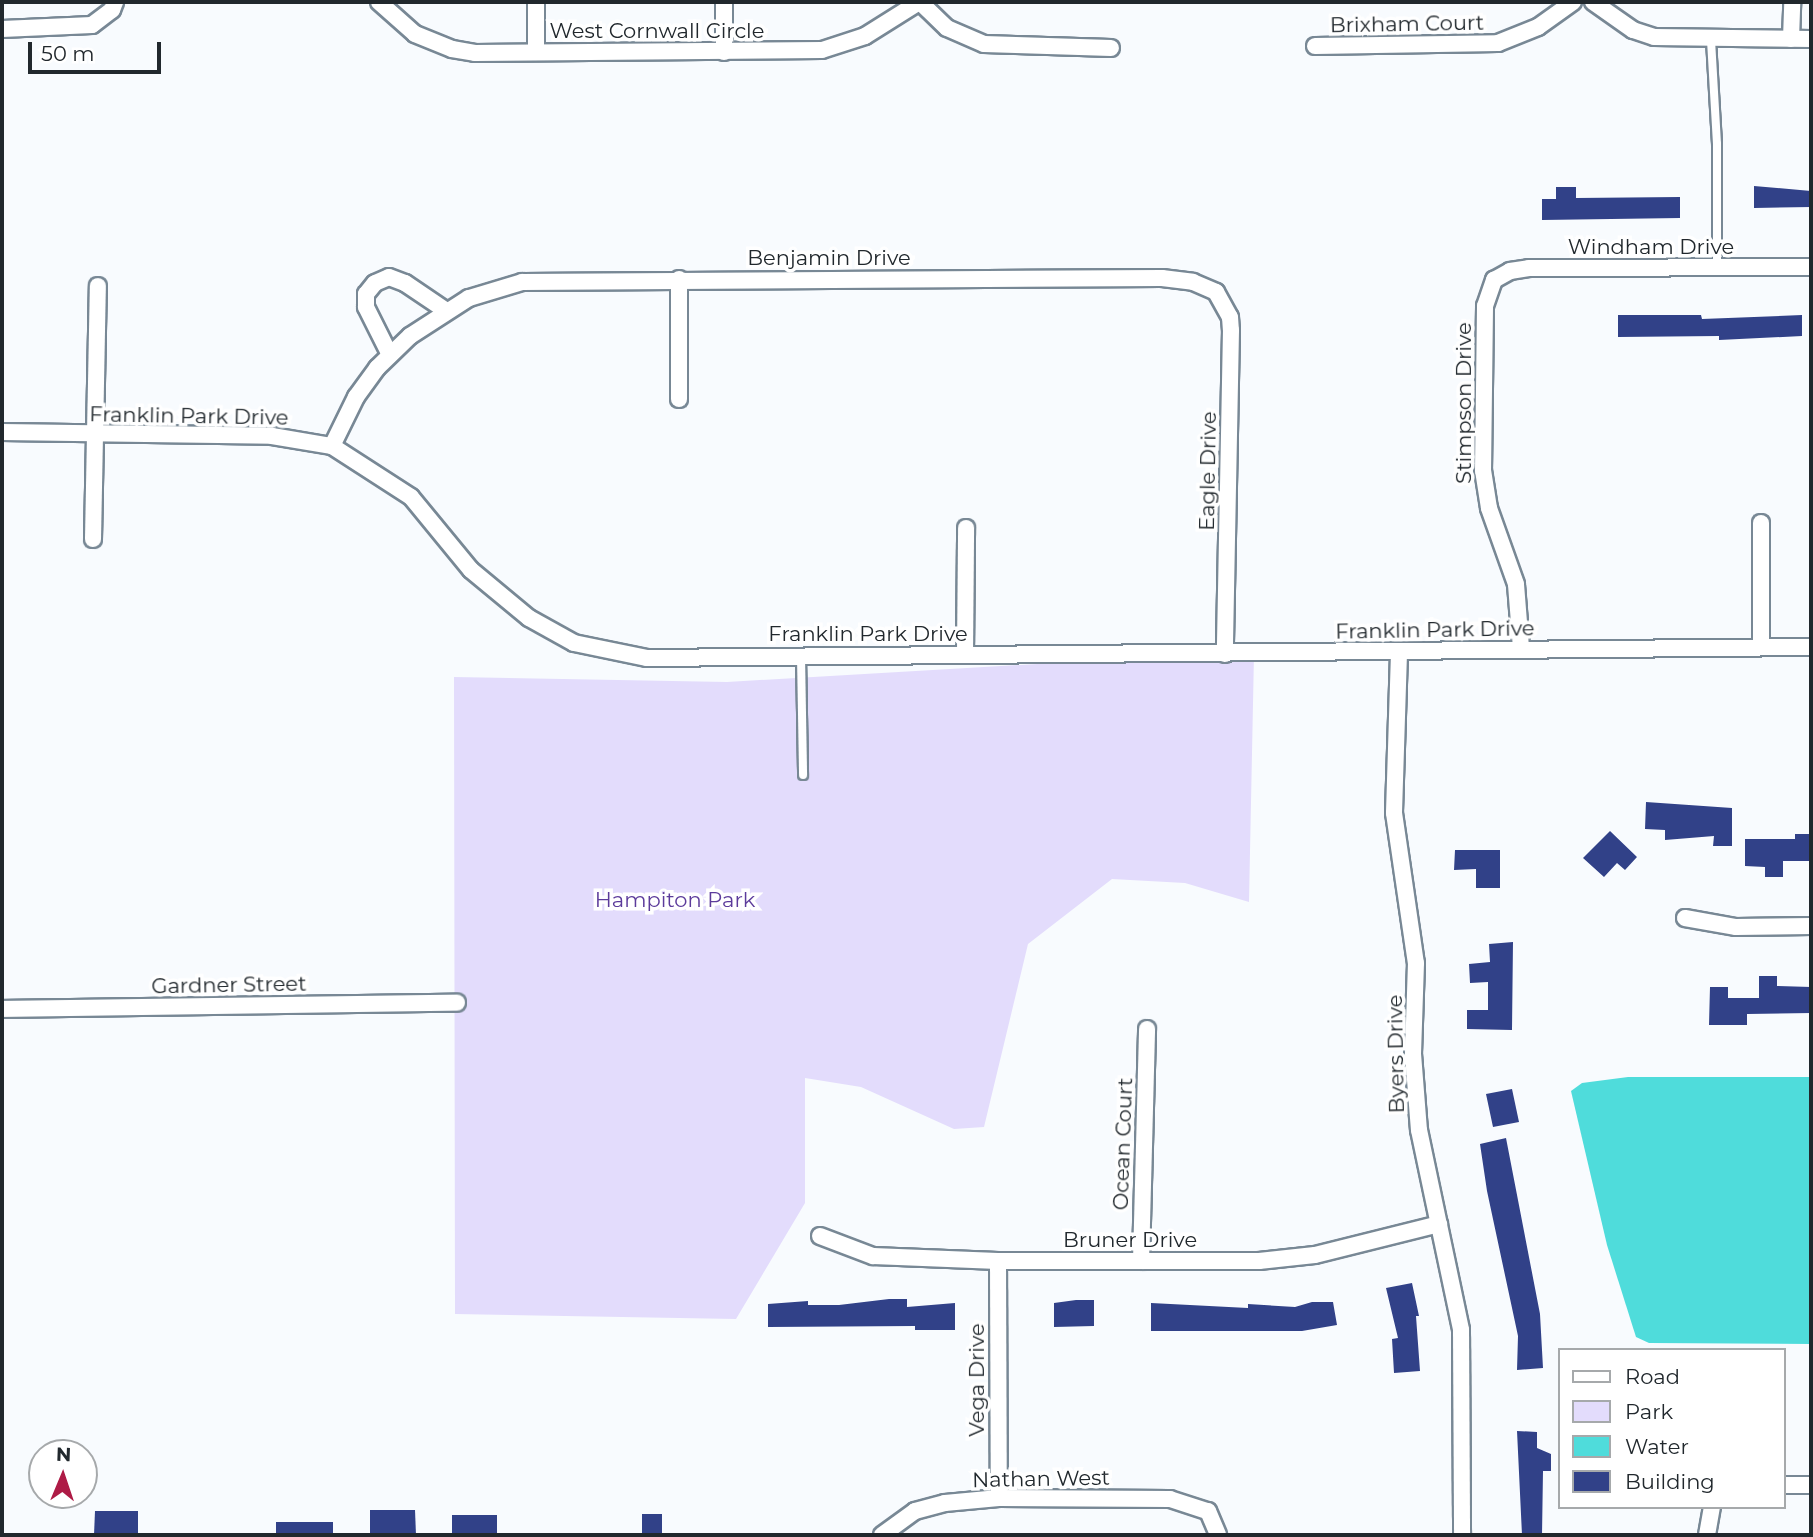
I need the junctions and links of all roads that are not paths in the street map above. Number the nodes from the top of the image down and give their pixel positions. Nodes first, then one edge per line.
1 (115, 2) edge
2 (380, 2) edge
3 (536, 2) edge
4 (724, 2) edge
5 (920, 2) edge
6 (1573, 2) edge
7 (1593, 2) edge
8 (1792, 2) edge
9 (2, 29) edge
10 (1791, 39) junction
11 (1811, 39) edge
12 (1711, 40) junction
13 (1315, 46) dead end
14 (1111, 48) dead end
15 (536, 52) junction
16 (724, 52) junction
17 (1811, 267) edge
18 (1717, 268) junction
19 (679, 279) junction
20 (1494, 280) joint
21 (97, 286) dead end
22 (1216, 292) joint
23 (445, 310) junction
24 (390, 355) junction
25 (679, 399) dead end
26 (2, 432) edge
27 (93, 435) junction
28 (332, 446) junction
29 (1761, 523) dead end
30 (966, 528) dead end
31 (93, 539) dead end
32 (1761, 647) junction
33 (1811, 647) edge
34 (1521, 648) junction
35 (801, 653) junction
36 (1399, 653) junction
37 (965, 654) junction
38 (1226, 654) junction
39 (803, 775) dead end
40 (1685, 918) dead end
41 (1811, 926) edge
42 (457, 1003) dead end
43 (2, 1009) edge
44 (1147, 1029) dead end
45 (1439, 1224) junction
46 (820, 1236) dead end
47 (998, 1261) junction
48 (1141, 1261) junction
49 (1785, 1485) edge
50 (1811, 1485) edge
51 (999, 1498) junction
52 (1712, 1509) edge
53 (881, 1535) edge
54 (1218, 1535) edge
55 (1462, 1535) edge
56 (1707, 1535) edge

1 - 9 street
2 - 15 street, West Cornwall Circle
3 - 15 street
4 - 16 street
5 - 14 street
5 - 16 street, West Cornwall Circle
6 - 13 street, Brixham Court
7 - 12 street
8 - 10 street
10 - 11 street
10 - 12 street
12 - 18 lane
15 - 16 street, West Cornwall Circle
17 - 18 street, Windham Drive
18 - 20 street, Windham Drive
19 - 22 street, Benjamin Drive
19 - 23 street, Benjamin Drive
19 - 25 street
20 - 34 street, Stimpson Drive
21 - 27 street
22 - 38 street, Eagle Drive
23 - 24 street, Benjamin Drive
23 - 24 street
24 - 28 street, Benjamin Drive
26 - 27 street, Franklin Park Drive
27 - 28 street, Franklin Park Drive
27 - 31 street
28 - 35 street, Franklin Park Drive
29 - 32 street
30 - 37 street
32 - 33 street, Franklin Park Drive
32 - 34 street, Franklin Park Drive
34 - 36 street, Franklin Park Drive
35 - 37 street, Franklin Park Drive
35 - 39 lane
36 - 38 street, Franklin Park Drive
36 - 45 street, Byers Drive
37 - 38 street, Franklin Park Drive
40 - 41 street
42 - 43 street, Gardner Street
44 - 48 street, Ocean Court
45 - 48 street, Bruner Drive
45 - 55 street, Byers Drive
46 - 47 street, Bruner Drive
47 - 48 street, Bruner Drive
47 - 51 street, Vega Drive
49 - 50 street
51 - 53 street, Nathan West
51 - 54 street, Nathan West
52 - 56 street

